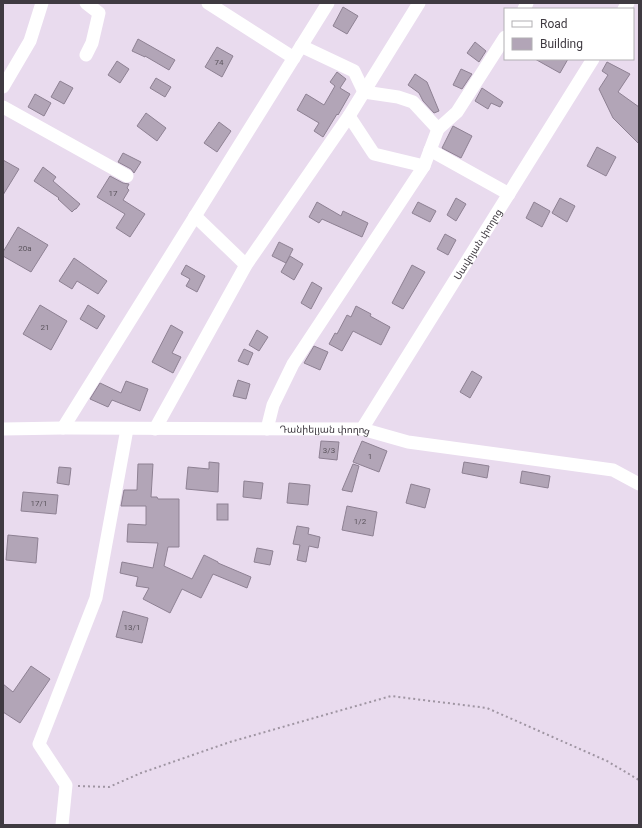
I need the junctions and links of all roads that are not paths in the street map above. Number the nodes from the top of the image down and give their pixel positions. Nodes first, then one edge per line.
1 (42, 3) edge
2 (86, 3) edge
3 (208, 3) edge
4 (328, 3) edge
5 (419, 3) edge
6 (504, 39) edge
7 (301, 46) junction
8 (86, 55) dead end
9 (294, 58) junction
10 (592, 60) edge
11 (3, 87) edge
12 (364, 92) junction
13 (3, 107) edge
14 (349, 116) junction
15 (438, 129) junction
16 (430, 150) junction
17 (424, 166) junction
18 (127, 176) dead end
19 (509, 194) junction
20 (195, 216) junction
21 (246, 265) junction
22 (63, 428) junction
23 (3, 429) edge
24 (127, 429) junction
25 (155, 429) junction
26 (267, 429) junction
27 (362, 429) junction
28 (639, 484) edge
29 (62, 825) edge

1 - 11 street
2 - 8 street
3 - 9 street
4 - 7 street
5 - 12 street
6 - 15 street
7 - 9 street
7 - 12 street
9 - 20 street
10 - 19 street, Սավոյան փողոց
12 - 14 street
12 - 15 street
13 - 18 street
14 - 17 street
14 - 21 street
15 - 16 street
16 - 17 street
16 - 19 street
17 - 26 street
19 - 27 street, Սավոյան փողոց
20 - 21 street
20 - 22 street
21 - 25 street
22 - 23 street, Դանիելյան փողոց
22 - 24 street, Դանիելյան փողոց
24 - 25 street, Դանիելյան փողոց
24 - 29 street
25 - 26 street, Դանիելյան փողոց
26 - 27 street, Դանիելյան փողոց
27 - 28 street, Դանիելյան փողոց

